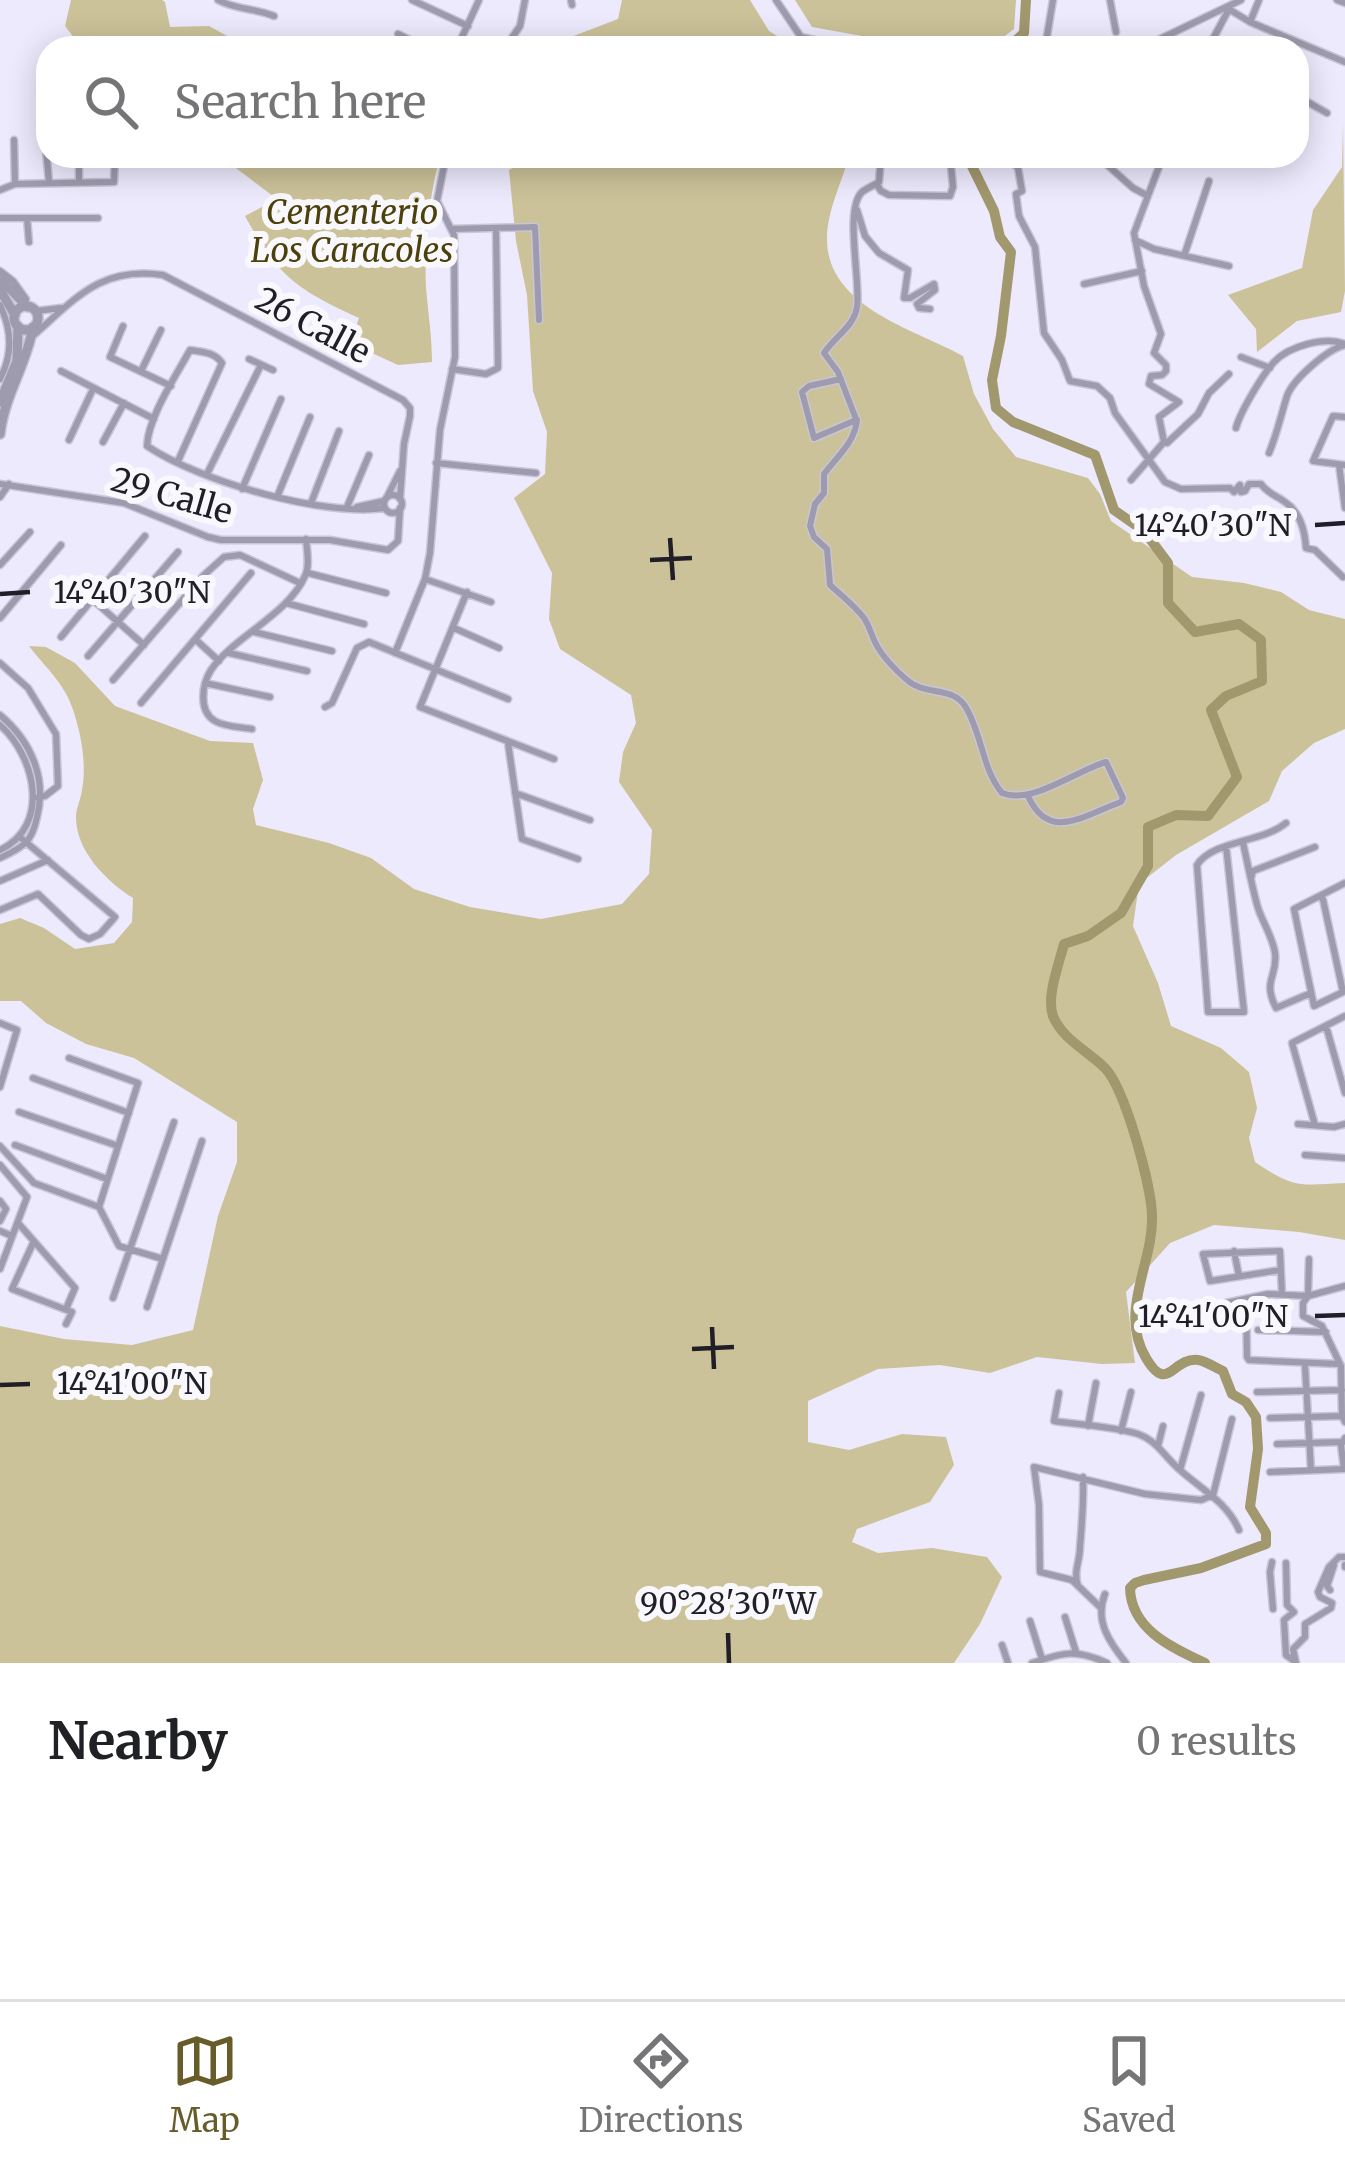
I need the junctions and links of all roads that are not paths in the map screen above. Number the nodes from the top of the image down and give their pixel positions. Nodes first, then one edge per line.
1 (218, 0) edge
2 (412, 0) edge
3 (479, 0) edge
4 (526, 0) edge
5 (776, 0) edge
6 (1053, 0) edge
7 (1110, 0) edge
8 (1241, 0) edge
9 (1259, 0) edge
10 (1227, 9) junction
11 (274, 16) dead end
12 (1250, 22) junction
13 (468, 26) junction
14 (1116, 32) dead end
15 (398, 34) dead end
16 (402, 36) edge
17 (463, 36) edge
18 (513, 36) edge
19 (800, 36) edge
20 (1048, 36) edge
21 (1167, 36) edge
22 (1214, 36) edge
23 (1283, 36) edge
24 (1309, 47) edge
25 (1345, 62) edge
26 (1309, 102) edge
27 (1327, 112) dead end
28 (14, 140) dead end
29 (48, 168) edge
30 (80, 168) edge
31 (115, 168) edge
32 (444, 168) edge
33 (880, 168) edge
34 (951, 168) edge
35 (1018, 168) edge
36 (1114, 168) edge
37 (1158, 168) edge
38 (1209, 181) dead end
39 (49, 183) junction
40 (80, 183) junction
41 (15, 184) junction
42 (877, 185) junction
43 (0, 190) edge
44 (1148, 196) junction
45 (856, 206) junction
46 (0, 218) edge
47 (27, 218) junction
48 (98, 218) dead end
49 (452, 229) junction
50 (496, 229) junction
51 (1134, 239) junction
52 (29, 242) dead end
53 (1184, 256) junction
54 (1229, 266) dead end
55 (1142, 271) junction
56 (0, 275) edge
57 (1084, 284) dead end
58 (0, 290) edge
59 (70, 304) junction
60 (0, 305) edge
61 (31, 308) junction
62 (930, 309) dead end
63 (539, 320) dead end
64 (16, 321) junction
65 (123, 326) dead end
66 (34, 329) junction
67 (161, 330) dead end
68 (1345, 345) edge
69 (1241, 357) dead end
70 (249, 359) dead end
71 (261, 365) junction
72 (1270, 368) junction
73 (452, 369) junction
74 (61, 370) dead end
75 (273, 370) dead end
76 (141, 371) junction
77 (1229, 374) dead end
78 (0, 379) edge
79 (841, 379) junction
80 (171, 386) junction
81 (94, 388) junction
82 (280, 399) dead end
83 (0, 402) edge
84 (124, 403) junction
85 (310, 417) dead end
86 (1345, 417) edge
87 (154, 419) junction
88 (857, 420) junction
89 (1236, 428) dead end
90 (339, 431) dead end
91 (0, 434) edge
92 (69, 440) dead end
93 (104, 442) dead end
94 (1164, 442) junction
95 (1270, 453) dead end
96 (369, 455) dead end
97 (178, 461) junction
98 (1149, 461) junction
99 (436, 463) junction
100 (1342, 465) edge
101 (402, 468) junction
102 (536, 473) dead end
103 (207, 474) junction
104 (1131, 481) dead end
105 (3, 482) edge
106 (242, 489) junction
107 (0, 497) edge
108 (277, 497) junction
109 (400, 499) junction
110 (310, 503) junction
111 (386, 504) junction
112 (350, 507) junction
113 (400, 508) junction
114 (1345, 508) edge
115 (399, 531) junction
116 (30, 532) dead end
117 (146, 536) dead end
118 (306, 539) junction
119 (61, 545) dead end
120 (178, 552) dead end
121 (0, 566) edge
122 (251, 573) dead end
123 (308, 573) junction
124 (1343, 578) edge
125 (425, 579) junction
126 (301, 584) junction
127 (467, 592) junction
128 (386, 593) dead end
129 (93, 600) junction
130 (491, 602) dead end
131 (286, 603) junction
132 (0, 618) edge
133 (118, 622) junction
134 (364, 624) dead end
135 (454, 628) junction
136 (253, 632) junction
137 (61, 637) dead end
138 (195, 640) junction
139 (144, 645) junction
140 (499, 648) dead end
141 (332, 651) dead end
142 (228, 653) junction
143 (395, 653) junction
144 (88, 656) dead end
145 (218, 661) junction
146 (2, 669) edge
147 (435, 669) junction
148 (308, 671) dead end
149 (113, 680) dead end
150 (205, 683) junction
151 (270, 697) dead end
152 (508, 699) dead end
153 (141, 703) dead end
154 (325, 707) dead end
155 (0, 715) edge
156 (0, 725) edge
157 (252, 729) dead end
158 (508, 743) junction
159 (554, 759) dead end
160 (515, 793) junction
161 (1028, 796) junction
162 (37, 798) junction
163 (590, 820) dead end
164 (1286, 824) dead end
165 (24, 840) junction
166 (1244, 843) junction
167 (1226, 846) junction
168 (1315, 847) dead end
169 (0, 854) edge
170 (49, 860) junction
171 (578, 860) dead end
172 (1250, 878) junction
173 (0, 881) edge
174 (1345, 883) edge
175 (1322, 895) junction
176 (0, 910) edge
177 (1343, 992) edge
178 (1311, 993) junction
179 (1345, 1016) edge
180 (0, 1023) edge
181 (1327, 1026) junction
182 (69, 1058) dead end
183 (1340, 1058) edge
184 (4, 1063) edge
185 (32, 1078) dead end
186 (0, 1087) edge
187 (1345, 1094) edge
188 (19, 1112) dead end
189 (129, 1113) junction
190 (174, 1122) dead end
191 (1298, 1124) dead end
192 (1345, 1124) edge
193 (1315, 1125) junction
194 (202, 1141) dead end
195 (15, 1145) dead end
196 (0, 1146) edge
197 (118, 1146) junction
198 (1304, 1155) dead end
199 (1345, 1158) edge
200 (0, 1165) edge
201 (108, 1179) junction
202 (0, 1202) edge
203 (99, 1207) junction
204 (0, 1221) edge
205 (18, 1223) junction
206 (0, 1231) edge
207 (13, 1236) junction
208 (34, 1241) junction
209 (130, 1249) junction
210 (1234, 1251) junction
211 (1309, 1258) dead end
212 (163, 1259) junction
213 (0, 1269) edge
214 (1280, 1270) junction
215 (1239, 1276) junction
216 (1345, 1286) edge
217 (1282, 1294) junction
218 (1308, 1296) junction
219 (113, 1298) dead end
220 (1246, 1299) junction
221 (1226, 1303) dead end
222 (147, 1306) dead end
223 (66, 1310) junction
224 (66, 1324) dead end
225 (1258, 1330) dead end
226 (1326, 1332) junction
227 (1340, 1364) junction
228 (1305, 1365) junction
229 (1096, 1382) dead end
230 (1306, 1390) junction
231 (1342, 1390) junction
232 (1257, 1391) dead end
233 (1131, 1392) dead end
234 (1059, 1393) dead end
235 (1201, 1395) dead end
236 (1307, 1417) junction
237 (1270, 1418) dead end
238 (1232, 1419) dead end
239 (1343, 1419) edge
240 (1088, 1426) junction
241 (1163, 1426) dead end
242 (1120, 1431) junction
243 (1344, 1440) edge
244 (1277, 1444) dead end
245 (1309, 1444) junction
246 (1157, 1446) junction
247 (1180, 1470) junction
248 (1311, 1470) junction
249 (1270, 1472) dead end
250 (1083, 1478) junction
251 (1213, 1495) junction
252 (1239, 1529) dead end
253 (1272, 1562) dead end
254 (1344, 1562) edge
255 (1286, 1563) dead end
256 (1080, 1590) junction
257 (1330, 1590) dead end
258 (1105, 1594) dead end
259 (1287, 1605) junction
260 (1100, 1607) junction
261 (1066, 1617) dead end
262 (1030, 1621) dead end
263 (1002, 1646) dead end
264 (1076, 1652) junction
265 (1042, 1659) junction
266 (1008, 1663) edge
267 (1032, 1663) edge
268 (1107, 1663) edge
269 (1126, 1663) edge
270 (1296, 1663) edge

1 - 11 street
2 - 13 street
3 - 13 street
4 - 18 street
5 - 19 street
6 - 20 street
7 - 14 street
8 - 10 street
9 - 12 street
10 - 12 street
10 - 21 street
10 - 22 street
12 - 23 street
13 - 17 street
15 - 16 street
24 - 25 street
26 - 27 street
28 - 41 street
29 - 39 street
30 - 40 street
31 - 40 street
32 - 49 street
33 - 42 street
34 - 42 street
35 - 98 street
36 - 44 street
37 - 44 street
38 - 53 street
39 - 40 street
39 - 41 street
41 - 43 street
42 - 45 street
44 - 51 street
45 - 62 street
45 - 79 street
46 - 47 street
47 - 48 street
47 - 52 street
49 - 50 street
49 - 73 street
50 - 63 street
50 - 73 street
51 - 53 street
51 - 55 street
53 - 54 street
55 - 57 street
55 - 94 street
56 - 61 street
58 - 64 street
59 - 61 street, 26 Calle
59 - 66 street, 26 Calle
59 - 101 street, 26 Calle
60 - 78 street
61 - 64 street
61 - 66 street
64 - 66 street
64 - 83 street
65 - 76 street
66 - 91 street
67 - 76 street
68 - 72 street
68 - 95 street
69 - 72 street
70 - 71 street
71 - 75 street
71 - 103 street
72 - 89 street
73 - 99 street
74 - 81 street
76 - 80 street
77 - 94 street
79 - 88 street
79 - 88 street
80 - 87 street
80 - 97 street
81 - 84 street
81 - 92 street
82 - 106 street
84 - 87 street
84 - 93 street
85 - 108 street
86 - 100 street
87 - 97 street
88 - 161 street
90 - 110 street
94 - 98 street
96 - 112 street
97 - 103 street
98 - 104 street
98 - 124 street
99 - 102 street
99 - 125 street
100 - 114 street
101 - 109 street
101 - 111 street
103 - 106 street
105 - 107 street
105 - 118 street, 29 Calle
106 - 108 street
108 - 110 street
109 - 111 street
109 - 113 street
110 - 112 street
111 - 112 street
111 - 113 street
111 - 115 street
113 - 115 street
115 - 118 street, 29 Calle
116 - 121 street
117 - 129 street
118 - 123 street
119 - 132 street
120 - 133 street
122 - 138 street
123 - 126 street
123 - 128 street
125 - 127 street
125 - 143 street
126 - 131 street
126 - 139 street
127 - 130 street
127 - 135 street
129 - 133 street
129 - 137 street
131 - 134 street
131 - 136 street
133 - 139 street
133 - 144 street
135 - 140 street
135 - 147 street
136 - 141 street
136 - 142 street
138 - 145 street
138 - 153 street
139 - 149 street
142 - 145 street
142 - 148 street
143 - 147 street
143 - 154 street
145 - 150 street
146 - 162 street
147 - 152 street
147 - 158 street
150 - 151 street
150 - 157 street
155 - 162 street
156 - 162 street
158 - 159 street
158 - 160 street
160 - 163 street
160 - 171 street
161 - 161 street
162 - 165 street
164 - 166 street
165 - 169 street
165 - 170 street
166 - 167 street
166 - 172 street
167 - 167 street
168 - 172 street
170 - 173 street
170 - 176 street
172 - 178 street
174 - 175 street
175 - 177 street
175 - 178 street
177 - 178 street
179 - 181 street
180 - 184 street
181 - 183 street
181 - 193 street
182 - 189 street
183 - 187 street
184 - 186 street
185 - 189 street
188 - 197 street
189 - 197 street
190 - 209 street
191 - 193 street
192 - 193 street
194 - 212 street
195 - 201 street
196 - 203 street
197 - 201 street
198 - 199 street
200 - 205 street
201 - 203 street
202 - 204 street
203 - 209 street
205 - 207 street
205 - 208 street
206 - 207 street
207 - 213 street
208 - 223 street
208 - 223 street
209 - 212 street
209 - 219 street
210 - 214 street
210 - 215 street
210 - 215 street
211 - 218 street
212 - 222 street
214 - 215 street
214 - 217 street
216 - 218 street
217 - 218 street
217 - 220 street
218 - 226 street
220 - 221 street
220 - 228 street
223 - 224 street
225 - 226 street
226 - 227 street
227 - 228 street
227 - 231 street
228 - 230 street
229 - 240 street
230 - 231 street
230 - 232 street
230 - 236 street
231 - 239 street
233 - 242 street
234 - 240 street
235 - 247 street
236 - 237 street
236 - 239 street
236 - 245 street
238 - 251 street
240 - 242 street
241 - 246 street
242 - 246 street
243 - 245 street
243 - 248 street
244 - 245 street
245 - 248 street
246 - 247 street
247 - 251 street
248 - 249 street
250 - 251 street
250 - 256 street
250 - 256 street
251 - 252 street
253 - 259 street
254 - 257 street
254 - 270 street
255 - 259 street
256 - 260 street
258 - 260 street
259 - 270 street
260 - 269 street
261 - 264 street
262 - 265 street
263 - 266 street
264 - 265 street
264 - 268 street
265 - 267 street

